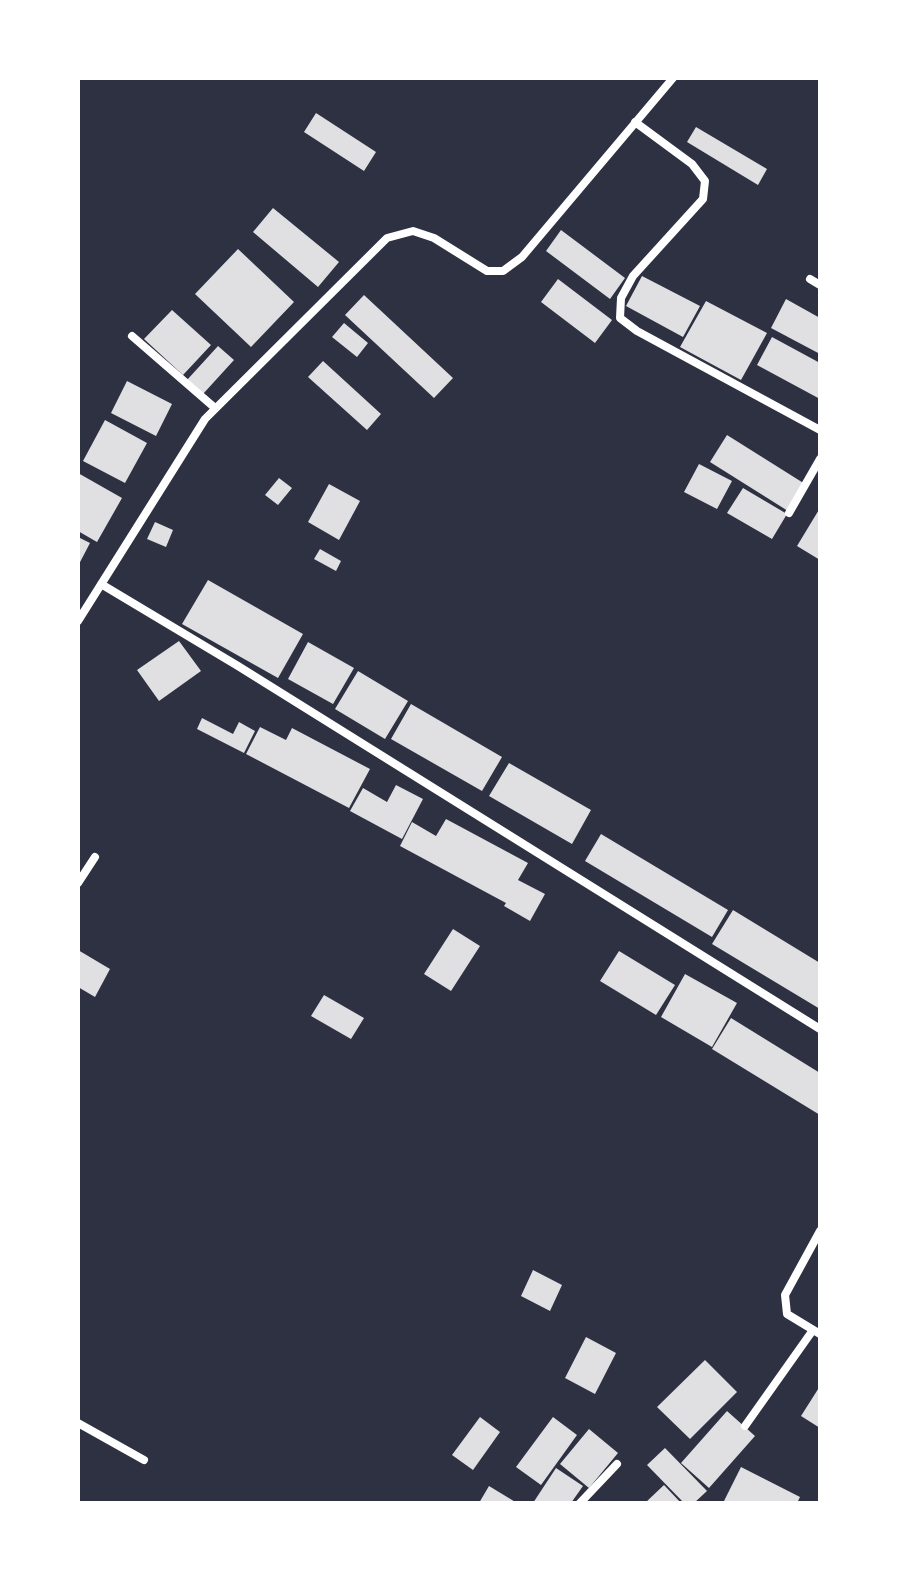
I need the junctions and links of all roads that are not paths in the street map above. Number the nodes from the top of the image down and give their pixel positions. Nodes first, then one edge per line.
1 (673, 78) edge
2 (635, 122) junction
3 (810, 279) dead end
4 (820, 285) edge
5 (132, 336) dead end
6 (215, 408) junction
7 (820, 430) edge
8 (820, 459) edge
9 (789, 513) dead end
10 (101, 584) junction
11 (78, 621) edge
12 (95, 857) dead end
13 (78, 883) edge
14 (820, 1029) edge
15 (820, 1231) edge
16 (816, 1332) edge
17 (78, 1423) edge
18 (745, 1426) dead end
19 (144, 1460) dead end
20 (617, 1464) dead end
21 (580, 1503) edge

1 - 2 street
2 - 6 street
2 - 7 street
3 - 4 street
5 - 6 street
6 - 10 street
8 - 9 street
10 - 11 street
10 - 14 street
12 - 13 street
15 - 16 street
16 - 18 street
17 - 19 street
20 - 21 street

